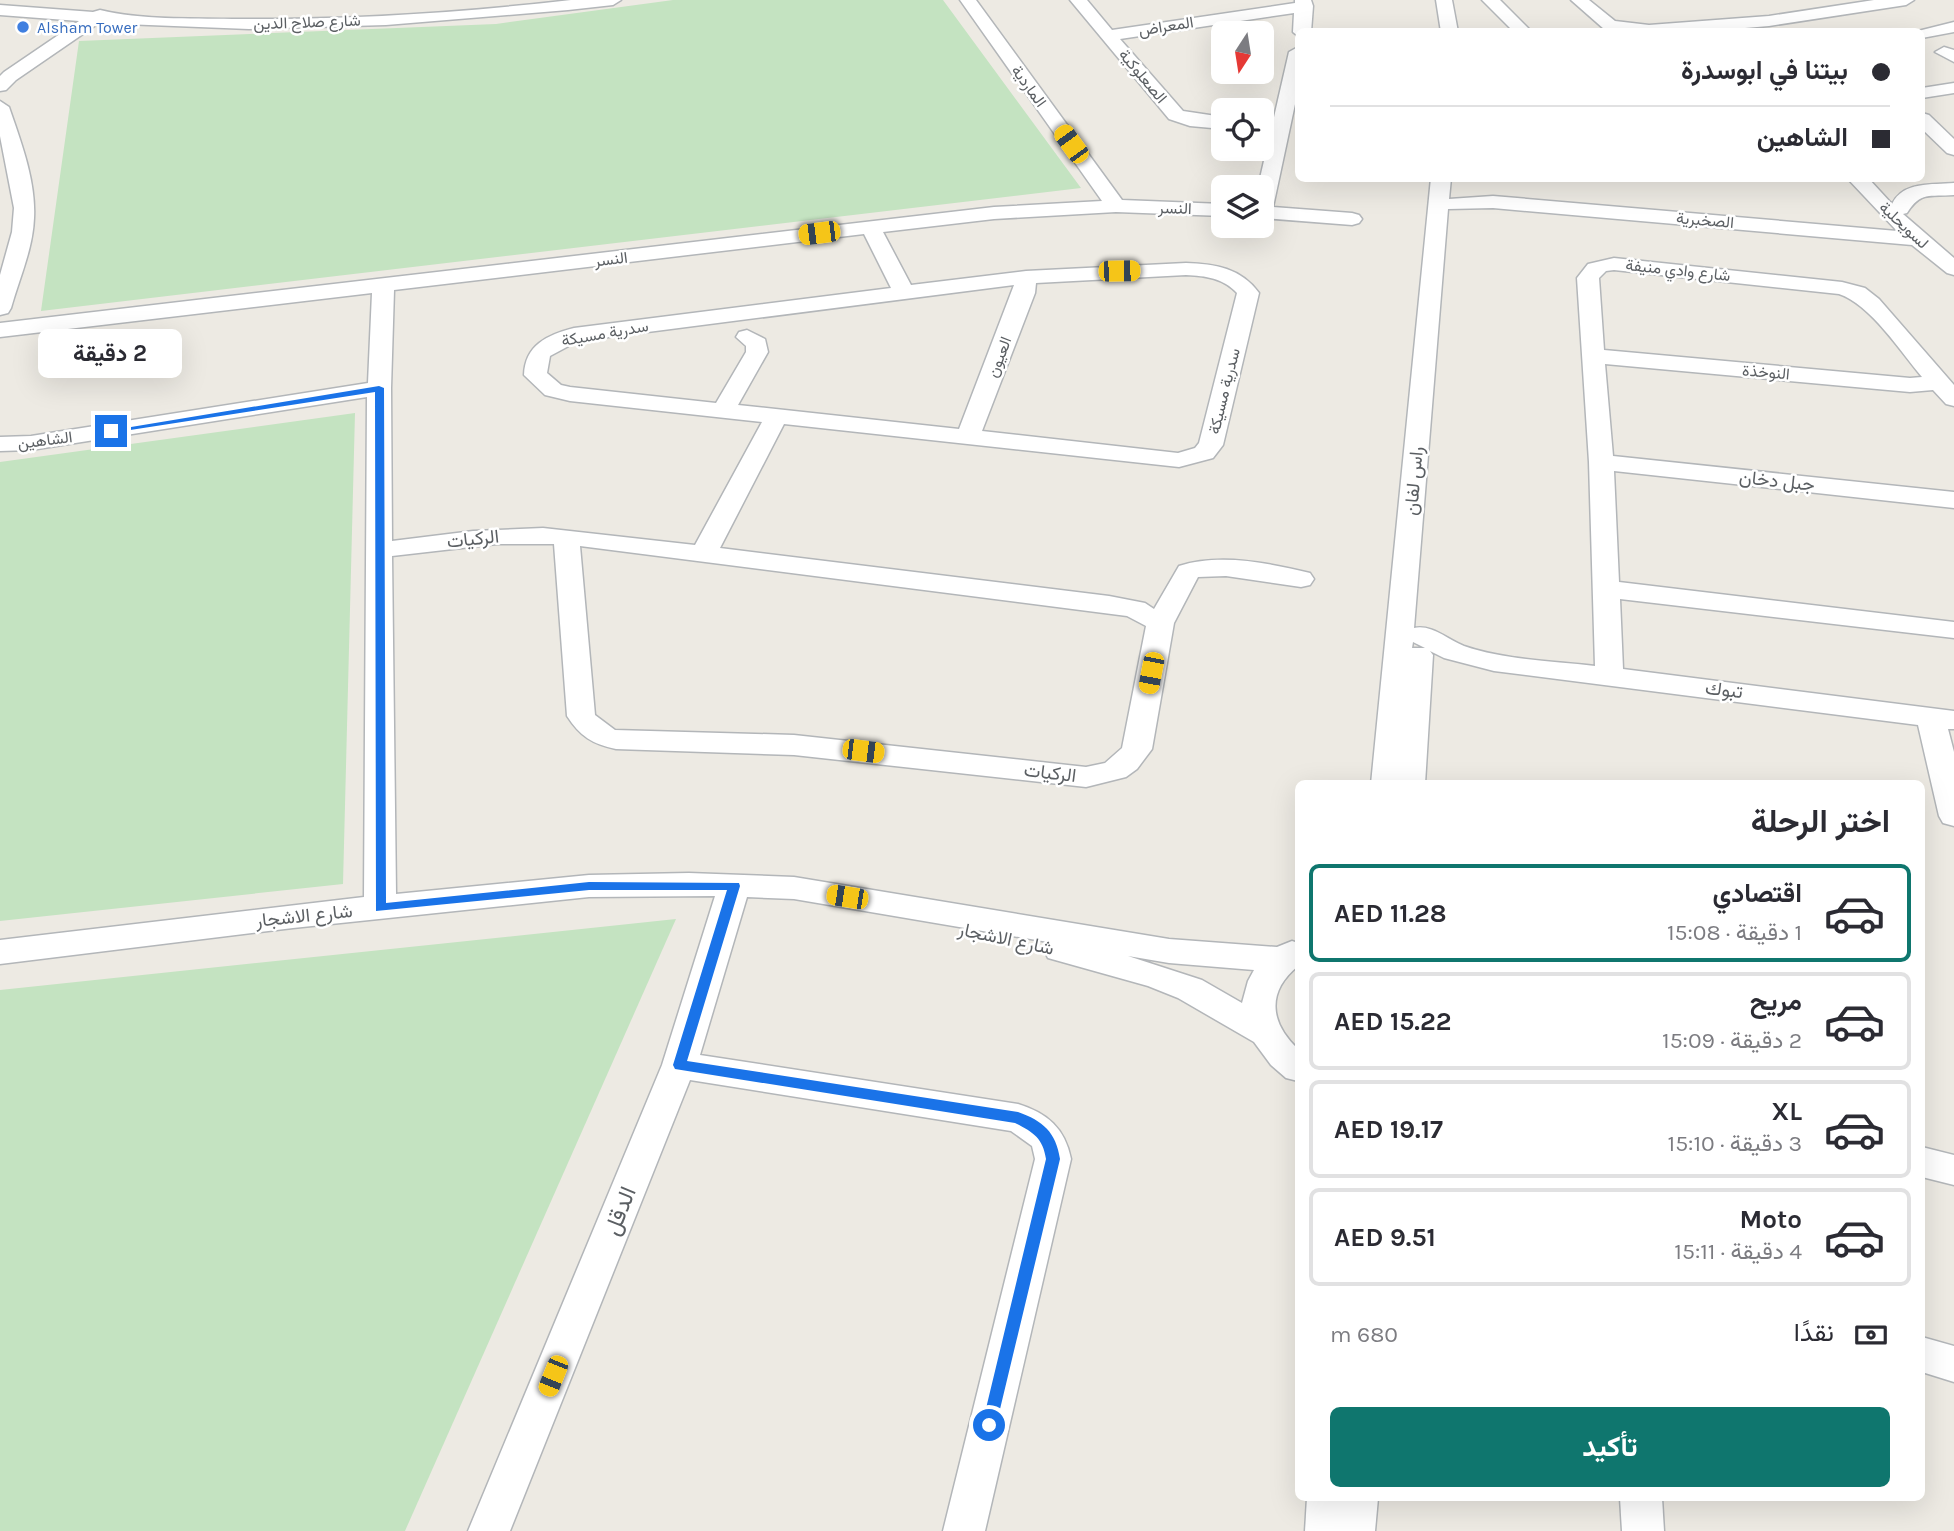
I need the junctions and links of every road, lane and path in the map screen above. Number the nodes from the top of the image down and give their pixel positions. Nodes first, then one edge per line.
1 (560, 0) edge
2 (613, 0) edge
3 (968, 0) edge
4 (1078, 0) edge
5 (1444, 0) edge
6 (1456, 0) edge
7 (1490, 0) edge
8 (1579, 0) edge
9 (1817, 0) edge
10 (1906, 0) edge
11 (1304, 3) edge
12 (0, 4) edge
13 (350, 5) dead end
14 (29, 7) edge
15 (1840, 11) junction
16 (99, 16) junction
17 (243, 21) junction
18 (1954, 27) edge
19 (1302, 28) edge
20 (1449, 28) edge
21 (1460, 28) edge
22 (1520, 28) edge
23 (1633, 28) edge
24 (1676, 28) edge
25 (1925, 32) edge
26 (1110, 35) junction
27 (1295, 66) edge
28 (0, 86) edge
29 (1954, 88) edge
30 (1925, 93) edge
31 (0, 107) edge
32 (1211, 122) edge
33 (1925, 122) edge
34 (1274, 127) edge
35 (1282, 127) junction
36 (4, 133) edge
37 (1954, 149) edge
38 (1271, 175) edge
39 (1860, 182) edge
40 (1450, 189) edge
41 (1954, 189) edge
42 (1116, 206) junction
43 (24, 207) junction
44 (1211, 210) edge
45 (1889, 211) junction
46 (0, 212) edge
47 (1274, 213) edge
48 (1353, 219) dead end
49 (870, 228) junction
50 (1917, 239) junction
51 (1954, 269) edge
52 (1026, 277) junction
53 (383, 286) junction
54 (903, 291) junction
55 (0, 308) edge
56 (0, 330) edge
57 (747, 337) dead end
58 (1593, 356) junction
59 (379, 388) junction
60 (1947, 391) edge
61 (723, 410) junction
62 (776, 416) junction
63 (968, 436) junction
64 (0, 444) edge
65 (1601, 462) junction
66 (1954, 500) edge
67 (566, 537) junction
68 (380, 550) junction
69 (704, 553) junction
70 (1301, 579) dead end
71 (1606, 589) junction
72 (1160, 623) junction
73 (1954, 630) edge
74 (1421, 635) junction
75 (1494, 662) junction
76 (1609, 675) junction
77 (1416, 678) junction
78 (1943, 719) edge
79 (1386, 780) edge
80 (1410, 780) edge
81 (1954, 816) edge
82 (734, 886) junction
83 (380, 908) junction
84 (0, 952) edge
85 (1290, 955) edge
86 (1265, 1032) junction
87 (679, 1065) junction
88 (1295, 1065) edge
89 (1925, 1163) edge
90 (1954, 1170) edge
91 (1925, 1356) edge
92 (1954, 1364) edge
93 (1328, 1501) edge
94 (1357, 1501) edge
95 (1641, 1501) edge
96 (489, 1531) edge
97 (964, 1531) edge
98 (1326, 1531) edge
99 (1354, 1531) edge
100 (1643, 1531) edge

1 - 17 street, شارع صلاح الدين
2 - 17 street, شارع صلاح الدين
3 - 42 street, الماردية
4 - 26 street, الصعلوكية
5 - 20 street
6 - 21 street
7 - 22 street
8 - 23 street
9 - 15 street
10 - 15 street
11 - 19 street
11 - 26 street, المعراض
12 - 14 street, شارع صلاح الدين
13 - 17 street, شارع صلاح الدين
14 - 16 street, شارع صلاح الدين
15 - 24 street
16 - 17 street, شارع صلاح الدين
16 - 28 street
18 - 25 street
26 - 32 street, الصعلوكية
27 - 35 street
29 - 30 street
31 - 36 street
33 - 37 street
34 - 35 street
35 - 38 street
36 - 43 street
39 - 45 street, لسويحلية
40 - 50 street, الصخبرية
40 - 74 street, راس لفان
40 - 79 street, راس لفان
41 - 45 street
42 - 44 street, النسر
42 - 49 street, النسر
43 - 46 street
43 - 55 street
45 - 50 street, لسويحلية
47 - 48 street
49 - 53 street, النسر
49 - 54 street
50 - 51 street, لسويحلية
52 - 54 street, سدرية مسيكة
52 - 63 street, العيون
52 - 63 street, سدرية مسيكة
53 - 56 street, النسر
53 - 59 street
54 - 61 street, سدرية مسيكة
57 - 61 street
58 - 60 street, النوخذة
58 - 60 street, شارع وادي منيفة
58 - 65 street, شارع وادي منيفة
59 - 64 street, الشاهين
59 - 68 street
61 - 62 street, سدرية مسيكة
62 - 63 street, سدرية مسيكة
62 - 69 street
65 - 66 street, جبل دخان
65 - 71 street, شارع وادي منيفة
67 - 68 street, الركيات
67 - 69 street, الركيات
67 - 72 street, الركيات
68 - 83 street
69 - 72 street, الركيات
70 - 72 street
71 - 73 street
71 - 76 street, شارع وادي منيفة
74 - 75 street, تبوك
74 - 77 street, راس لفان
75 - 76 street, تبوك
75 - 77 street, تبوك
76 - 78 street, تبوك
77 - 80 street, راس لفان
78 - 81 street
82 - 83 street, شارع الاشجار
82 - 85 street, شارع الاشجار
82 - 86 street, شارع الاشجار
82 - 87 street, الدقل
83 - 84 street, شارع الاشجار
85 - 86 street
86 - 88 street
87 - 96 street, الدقل
87 - 97 street
89 - 90 street
91 - 92 street
93 - 98 street
94 - 99 street
95 - 100 street

